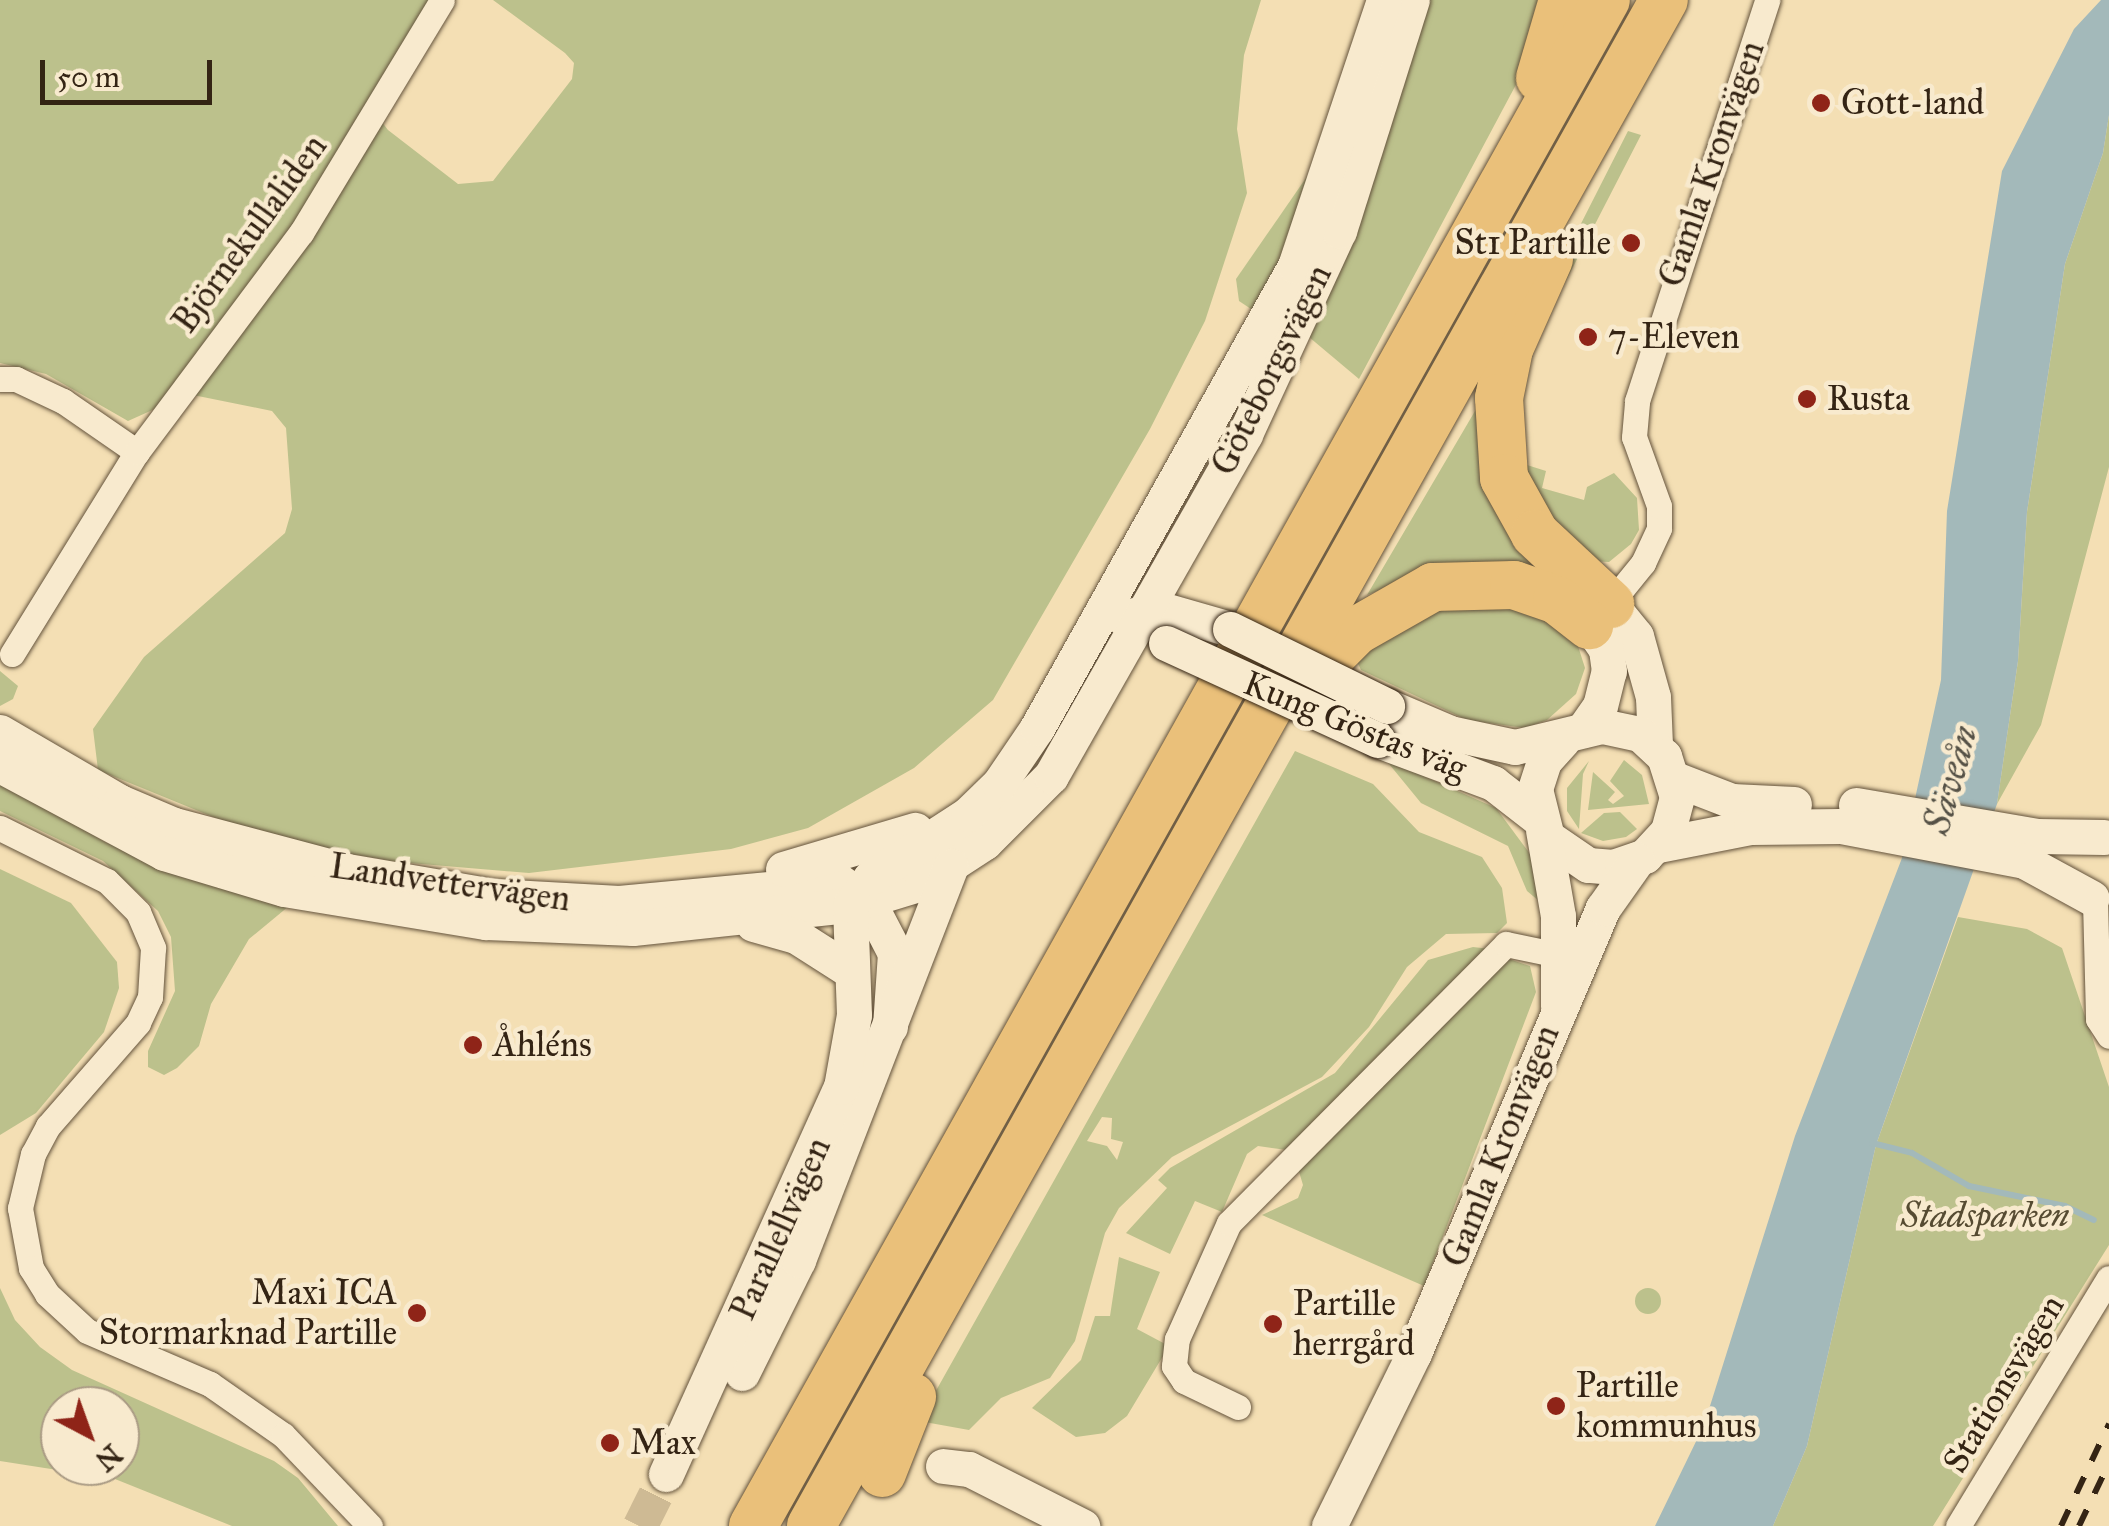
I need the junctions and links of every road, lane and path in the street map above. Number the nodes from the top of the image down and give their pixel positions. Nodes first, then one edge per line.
1 (442, 0) edge
2 (1384, 0) edge
3 (1412, 0) edge
4 (1564, 0) edge
5 (1606, 0) edge
6 (1664, 0) edge
7 (1684, 0) edge
8 (1767, 0) edge
9 (1500, 191) junction
10 (0, 378) edge
11 (138, 452) junction
12 (1130, 559) junction
13 (1169, 569) junction
14 (1137, 614) junction
15 (1600, 614) junction
16 (1178, 618) junction
17 (1096, 621) junction
18 (12, 654) dead end
19 (1086, 719) junction
20 (1382, 723) junction
21 (0, 732) edge
22 (1573, 735) junction
23 (1655, 746) junction
24 (0, 765) edge
25 (1675, 779) junction
26 (1226, 782) junction
27 (968, 814) junction
28 (1887, 820) junction
29 (1541, 824) junction
30 (0, 828) edge
31 (2107, 836) edge
32 (2001, 842) junction
33 (1647, 853) junction
34 (952, 866) junction
35 (859, 898) junction
36 (2098, 903) edge
37 (730, 908) junction
38 (1570, 957) junction
39 (851, 971) junction
40 (2109, 982) edge
41 (2109, 1004) edge
42 (890, 1026) junction
43 (2109, 1033) edge
44 (974, 1235) junction
45 (2109, 1278) edge
46 (1238, 1406) dead end
47 (943, 1466) dead end
48 (882, 1473) dead end
49 (1339, 1519) edge
50 (370, 1526) edge
51 (752, 1526) edge
52 (811, 1526) edge
53 (1082, 1526) edge
54 (1958, 1526) edge

1 - 11 street, Björnekullaliden
2 - 12 street, Göteborgsvägen
3 - 13 street, Göteborgsvägen
4 - 9 highway
5 - 9 highway
6 - 26 highway
7 - 15 highway
8 - 15 street, Gamla Kronvägen
9 - 51 highway
10 - 11 street
11 - 18 street, Björnekullaliden
12 - 14 street
12 - 17 street
13 - 14 street, Göteborgsvägen
13 - 16 street, Kung Göstas väg
14 - 16 street, Kung Göstas väg
14 - 17 street
14 - 19 street, Göteborgsvägen
15 - 22 street
15 - 23 street
15 - 26 highway
16 - 19 street
16 - 20 street, Kung Göstas väg, bridge
16 - 20 street, Kung Göstas väg, bridge
17 - 27 street
19 - 34 street, Landvettervägen
20 - 22 street, Kung Göstas väg
20 - 29 street, Kung Göstas väg
21 - 37 street, Landvettervägen
22 - 23 street
22 - 29 street
23 - 25 street
24 - 37 street, Landvettervägen
25 - 28 street
25 - 33 street
26 - 44 highway
27 - 35 street
27 - 37 street, Landvettervägen
28 - 32 street
28 - 33 street
29 - 33 street
29 - 38 street, Gamla Kronvägen
30 - 50 street
31 - 32 street
31 - 36 street
32 - 36 street
33 - 38 street, Gamla Kronvägen
34 - 35 street, Landvettervägen
34 - 42 street, Parallellvägen
35 - 37 street, Landvettervägen
35 - 39 street, Parallellvägen
35 - 42 street, Parallellvägen
36 - 43 street
37 - 39 street
38 - 46 street
38 - 49 street, Gamla Kronvägen
39 - 42 street, Parallellvägen
40 - 41 street
44 - 48 highway
44 - 52 highway
45 - 54 street, Stationsvägen
47 - 53 street

